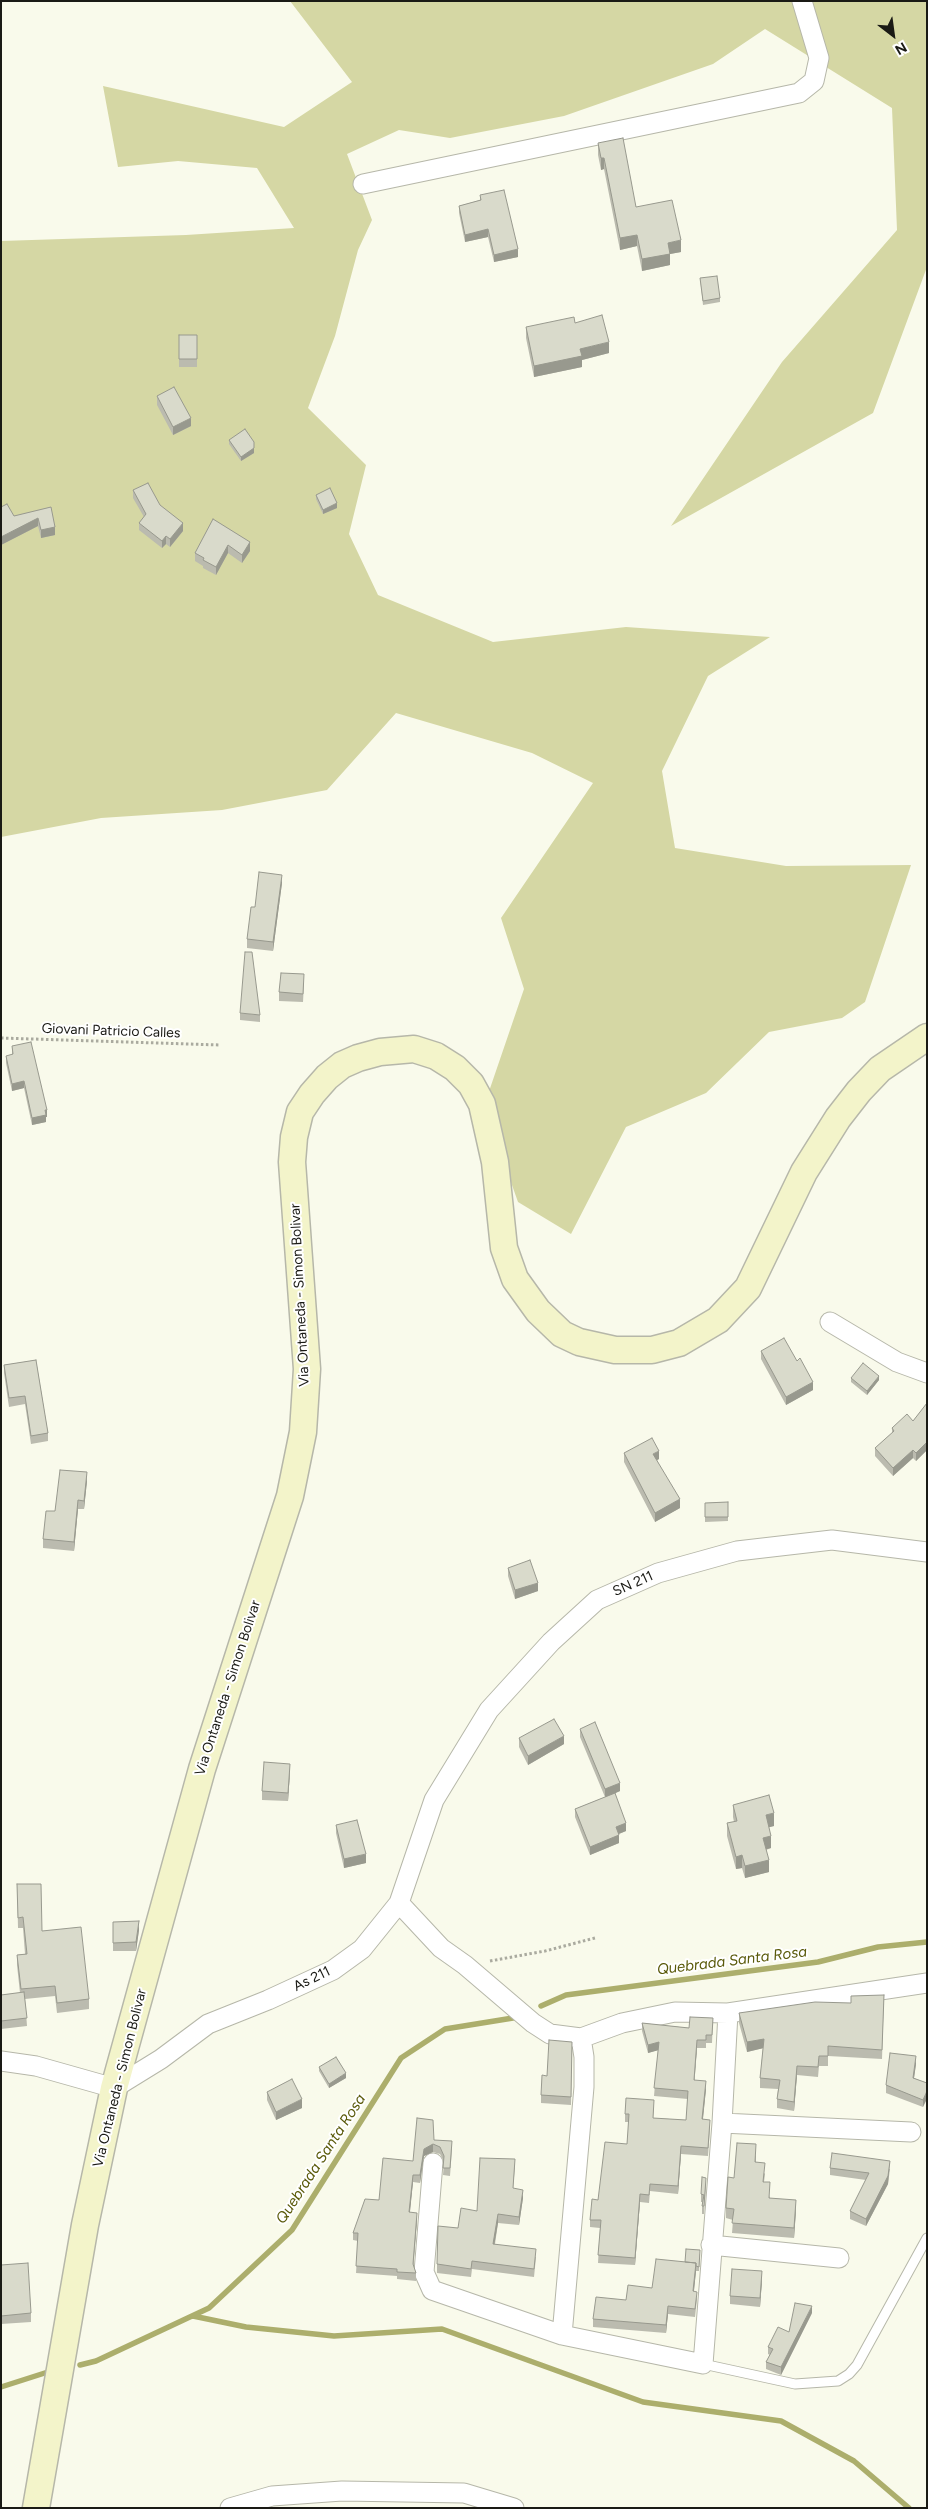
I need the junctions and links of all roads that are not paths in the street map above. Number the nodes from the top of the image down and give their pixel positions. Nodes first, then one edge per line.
1 (802, 1) edge
2 (363, 184) dead end
3 (927, 1037) edge
4 (830, 1322) dead end
5 (927, 1373) edge
6 (927, 1552) edge
7 (434, 1800) joint
8 (399, 1903) junction
9 (927, 1983) edge
10 (728, 2013) junction
11 (581, 2038) junction
12 (1, 2061) edge
13 (114, 2088) junction
14 (722, 2123) junction
15 (911, 2132) dead end
16 (433, 2163) dead end
17 (927, 2238) edge
18 (711, 2245) junction
19 (839, 2258) dead end
20 (562, 2335) junction
21 (703, 2364) junction
22 (36, 2508) edge
23 (230, 2508) edge
24 (514, 2508) edge

1 - 2 street
3 - 13 street, Via Ontaneda - Simon Bolivar
4 - 5 street
6 - 7 street, SN 211
7 - 8 street, As 211
8 - 11 street
8 - 13 street, As 211
9 - 10 street
10 - 11 street
10 - 14 street
11 - 20 street
12 - 13 street
13 - 22 street, Via Ontaneda - Simon Bolivar
14 - 15 street
14 - 18 street
16 - 20 street
17 - 21 lane
18 - 19 street
18 - 21 street
20 - 21 street
23 - 24 street

